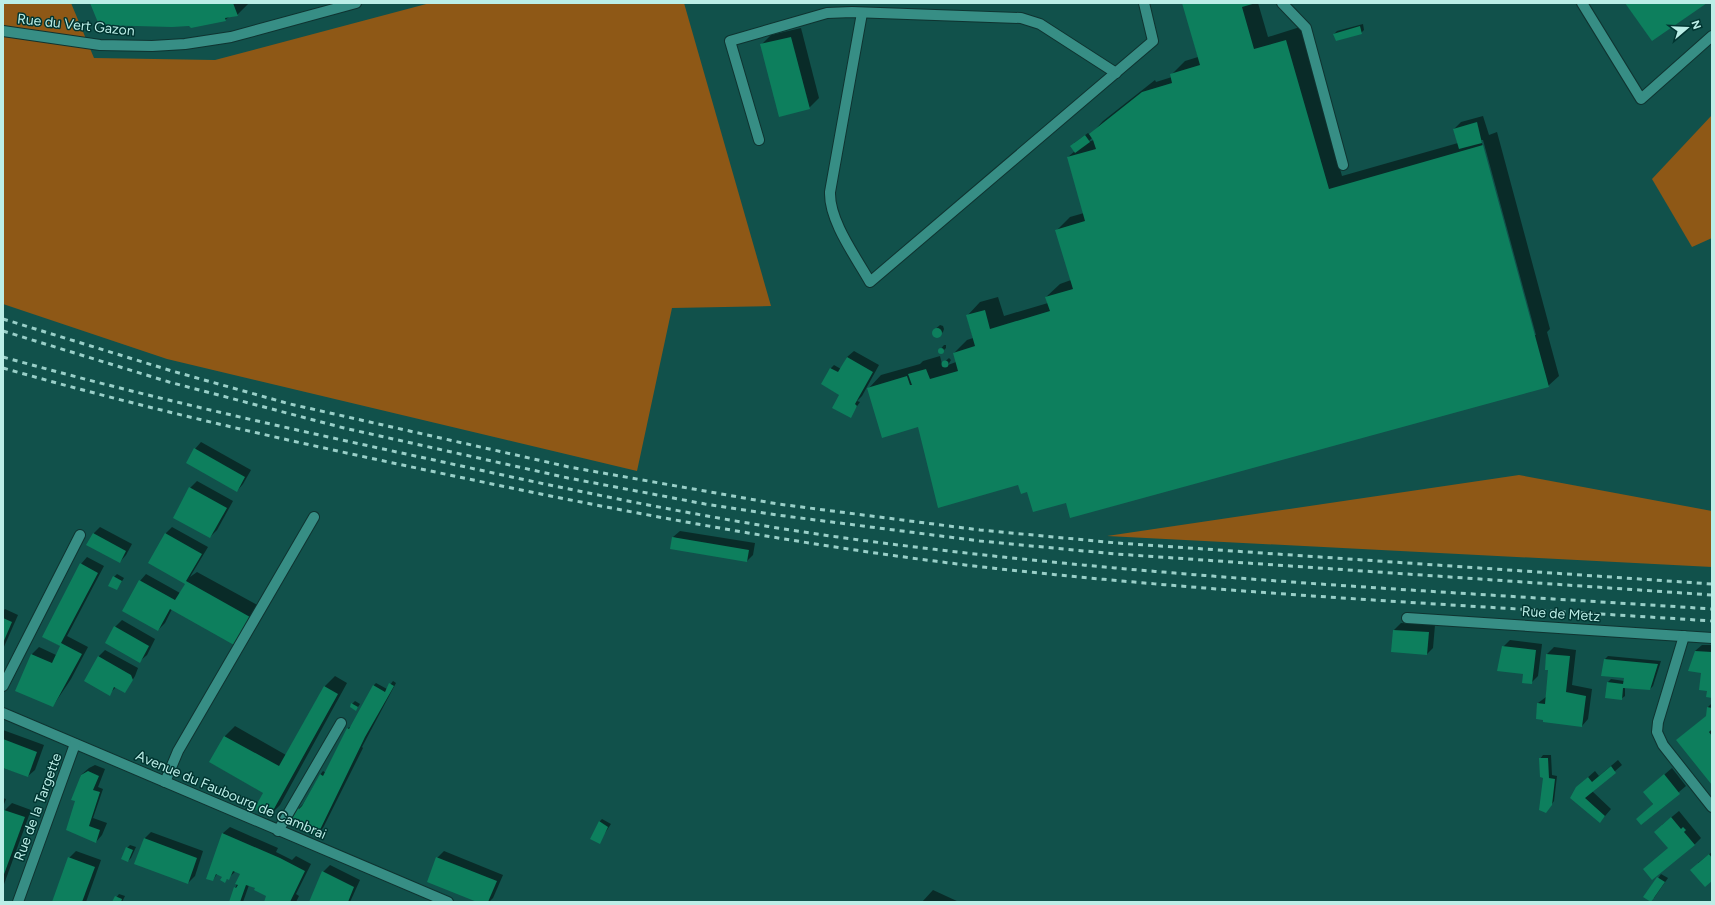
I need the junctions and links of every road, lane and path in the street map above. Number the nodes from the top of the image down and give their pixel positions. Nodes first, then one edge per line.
1 (356, 3) edge
2 (1144, 3) edge
3 (1282, 3) edge
4 (1582, 3) edge
5 (862, 13) junction
6 (3, 31) edge
7 (1712, 36) edge
8 (1116, 73) junction
9 (759, 140) dead end
10 (1343, 165) dead end
11 (314, 517) dead end
12 (80, 535) dead end
13 (1407, 618) dead end
14 (1684, 636) junction
15 (1712, 638) edge
16 (3, 686) edge
17 (3, 713) edge
18 (341, 723) dead end
19 (75, 744) junction
20 (164, 782) junction
21 (1712, 807) edge
22 (278, 831) junction
23 (18, 902) edge
24 (448, 902) edge

1 - 6 street, Rue du Vert Gazon
2 - 8 street
3 - 10 street
4 - 7 street
5 - 8 street
5 - 8 street
5 - 9 street
11 - 20 street
12 - 16 street
13 - 14 street, Rue de Metz
14 - 15 street, Rue de Metz
14 - 21 street
17 - 19 street, Avenue du Faubourg de Cambrai
18 - 22 street
19 - 20 street, Avenue du Faubourg de Cambrai
19 - 23 street, Rue de la Targette
20 - 22 street, Avenue du Faubourg de Cambrai
22 - 24 street, Avenue du Faubourg de Cambrai

